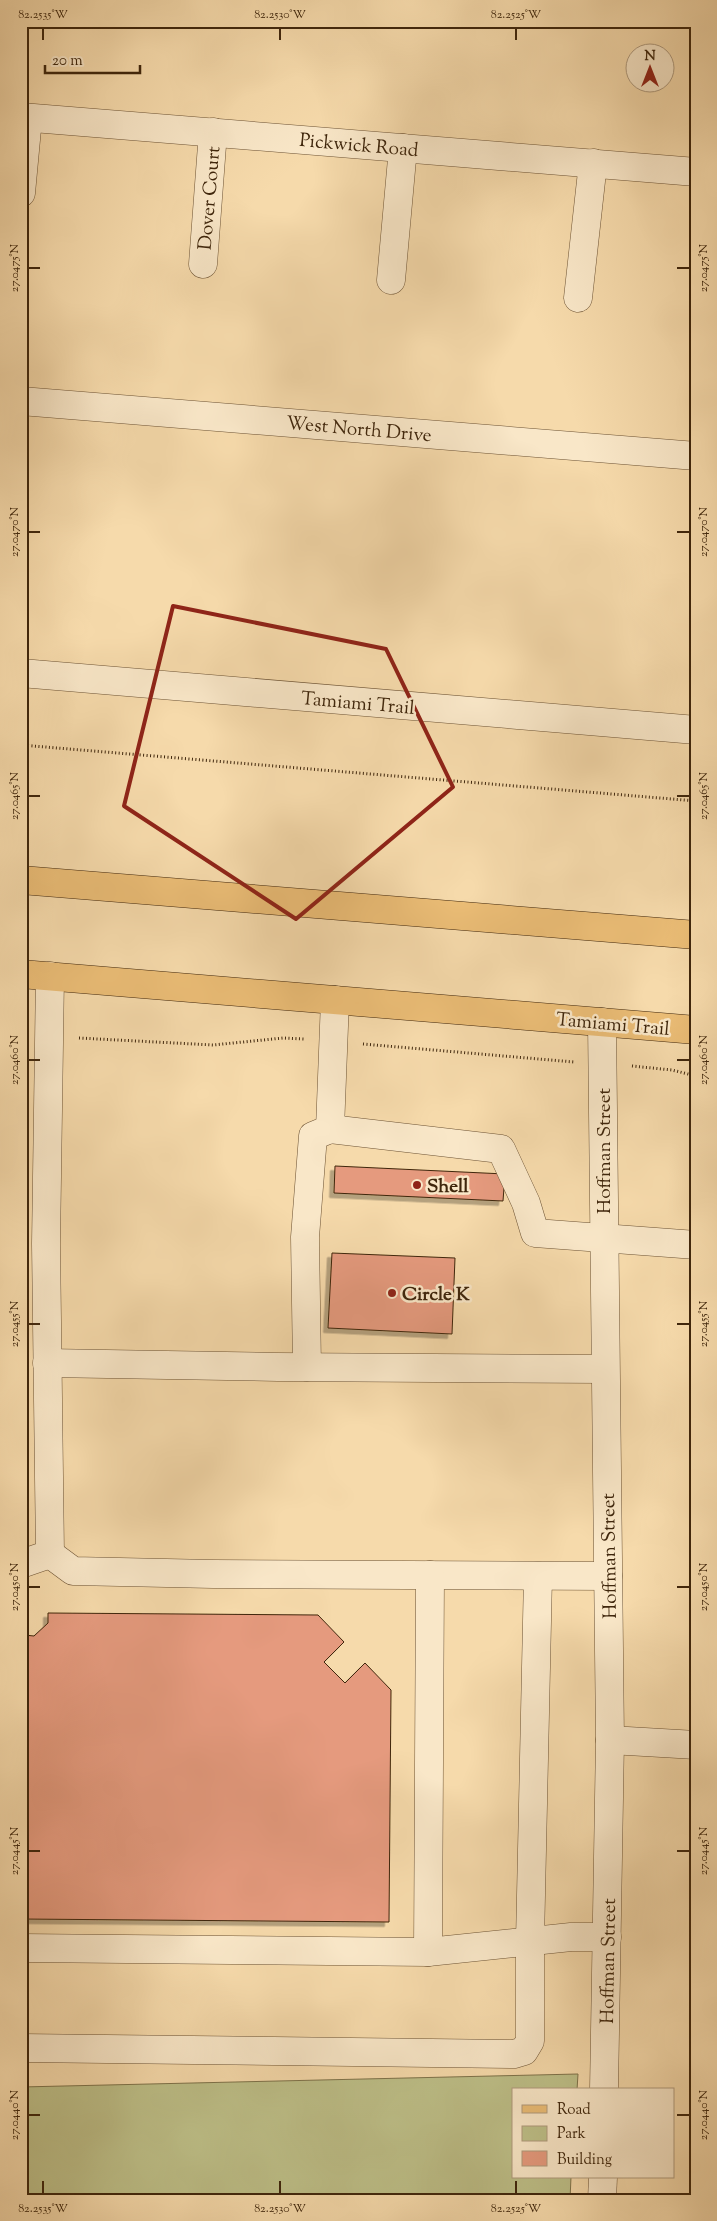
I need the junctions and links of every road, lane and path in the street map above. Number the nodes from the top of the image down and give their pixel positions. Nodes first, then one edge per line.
1 (25, 117) edge
2 (213, 132) junction
3 (403, 148) junction
4 (593, 163) junction
5 (696, 172) edge
6 (21, 193) edge
7 (203, 264) dead end
8 (391, 280) dead end
9 (578, 298) dead end
10 (21, 401) edge
11 (696, 456) edge
12 (21, 673) edge
13 (696, 730) edge
14 (21, 745) edge
15 (696, 801) edge
16 (21, 880) edge
17 (696, 935) edge
18 (21, 974) edge
19 (50, 976) junction
20 (334, 1000) junction
21 (602, 1022) junction
22 (696, 1030) edge
23 (330, 1129) junction
24 (603, 1237) junction
25 (696, 1245) edge
26 (47, 1363) junction
27 (307, 1367) junction
28 (605, 1370) junction
29 (50, 1554) junction
30 (21, 1564) edge
31 (430, 1575) junction
32 (538, 1576) junction
33 (608, 1576) junction
34 (610, 1740) junction
35 (696, 1745) edge
36 (607, 1937) junction
37 (530, 1941) junction
38 (21, 1948) edge
39 (428, 1952) junction
40 (21, 2048) edge
41 (604, 2088) edge
42 (603, 2178) edge
43 (602, 2200) edge

1 - 2 street, Pickwick Road
1 - 6 street
2 - 3 street, Pickwick Road
2 - 7 street, Dover Court
3 - 4 street, Pickwick Road
3 - 8 street
4 - 5 street, Pickwick Road
4 - 9 street
10 - 11 street, West North Drive
12 - 13 street, Tamiami Trail
14 - 15 path
16 - 17 main road
18 - 19 main road, Tamiami Trail
19 - 20 main road, Tamiami Trail
19 - 26 street
20 - 21 main road, Tamiami Trail
20 - 23 street
21 - 22 main road, Tamiami Trail
21 - 24 street, Hoffman Street
23 - 24 street
23 - 27 street
24 - 25 street
24 - 28 street, Hoffman Street
26 - 27 street
26 - 29 street
27 - 28 street
28 - 33 street, Hoffman Street
29 - 30 street
29 - 31 street
31 - 32 street
31 - 39 street
32 - 33 street
32 - 37 street
33 - 34 street, Hoffman Street
34 - 35 street
34 - 36 street, Hoffman Street
36 - 37 street
36 - 41 street, Hoffman Street
37 - 39 street
37 - 40 street
38 - 39 street
42 - 43 street

